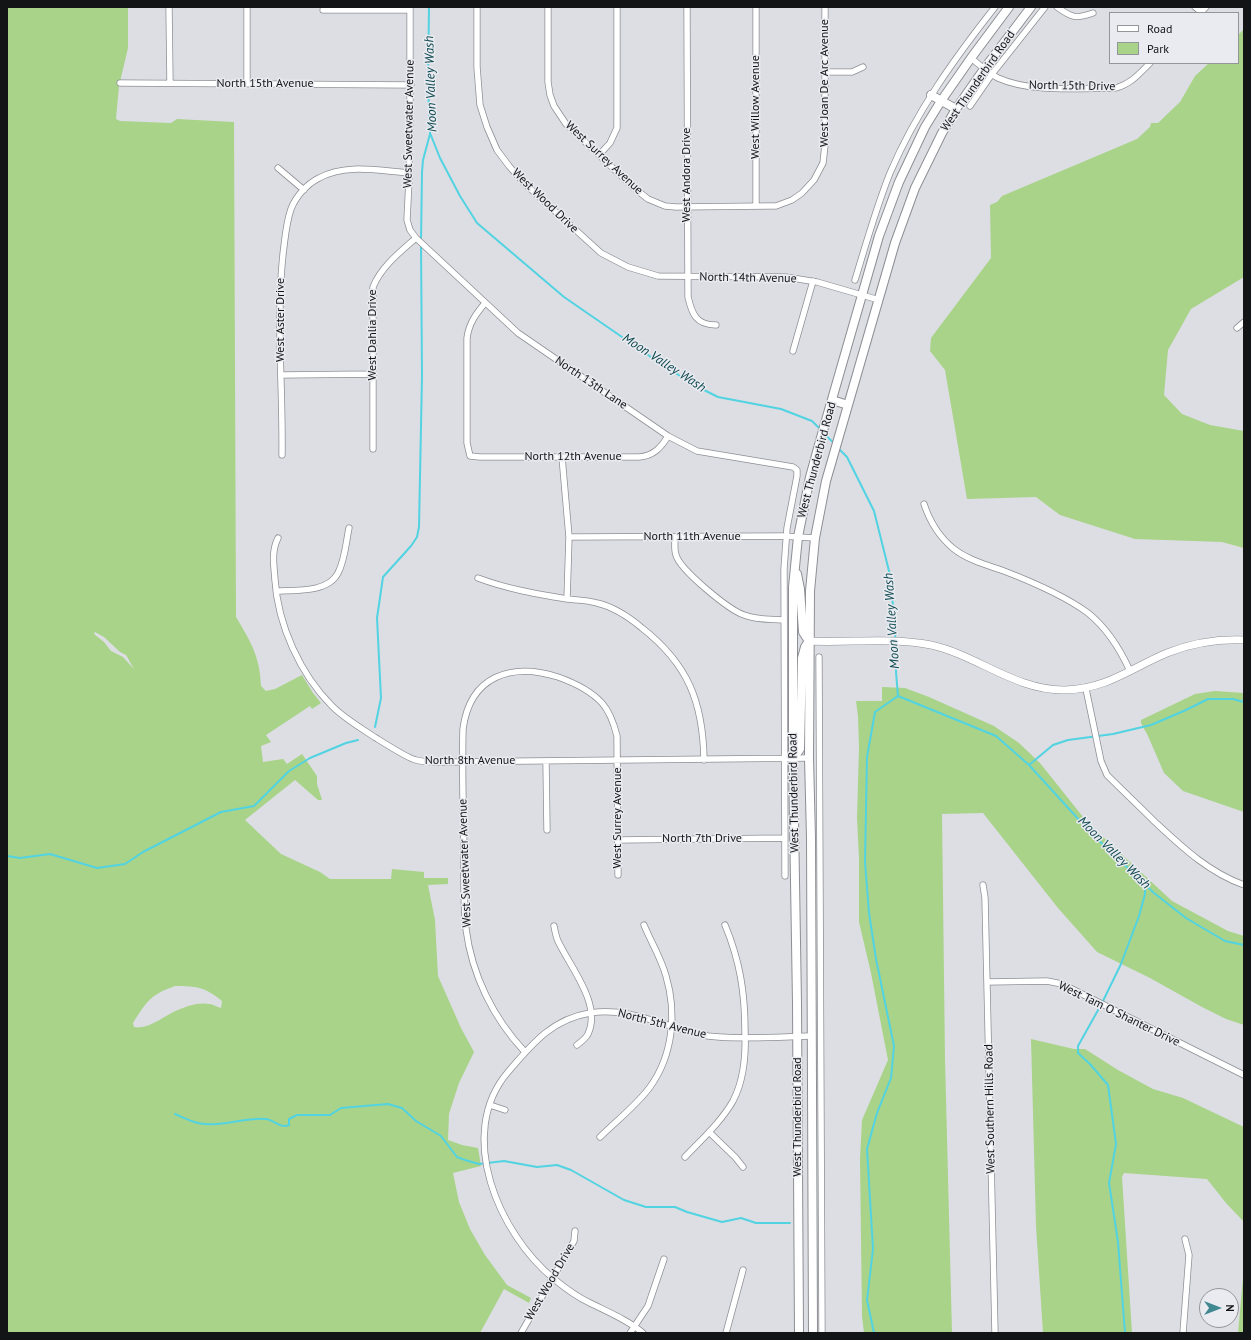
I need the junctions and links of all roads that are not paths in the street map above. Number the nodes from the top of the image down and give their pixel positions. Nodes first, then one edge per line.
1 (169, 7) edge
2 (247, 7) edge
3 (477, 7) edge
4 (548, 7) edge
5 (617, 7) edge
6 (687, 7) edge
7 (756, 7) edge
8 (825, 7) edge
9 (995, 7) edge
10 (1010, 7) edge
11 (1031, 7) edge
12 (1045, 7) edge
13 (1057, 7) edge
14 (410, 9) edge
15 (323, 10) dead end
16 (1093, 13) dead end
17 (971, 58) junction
18 (1149, 64) edge
19 (864, 67) dead end
20 (984, 69) junction
21 (825, 72) junction
22 (992, 74) junction
23 (120, 83) dead end
24 (170, 84) junction
25 (248, 84) junction
26 (411, 85) junction
27 (931, 94) junction
28 (941, 101) junction
29 (970, 106) dead end
30 (956, 109) junction
31 (599, 155) junction
32 (278, 168) dead end
33 (409, 172) junction
34 (304, 190) junction
35 (756, 206) junction
36 (687, 207) junction
37 (417, 239) junction
38 (861, 260) junction
39 (871, 264) junction
40 (687, 277) junction
41 (855, 280) dead end
42 (813, 281) junction
43 (862, 296) junction
44 (879, 300) junction
45 (486, 303) junction
46 (1244, 322) edge
47 (716, 325) dead end
48 (1237, 328) dead end
49 (793, 351) dead end
50 (373, 374) junction
51 (281, 375) junction
52 (832, 400) junction
53 (848, 405) junction
54 (668, 436) junction
55 (373, 449) dead end
56 (282, 455) dead end
57 (562, 457) junction
58 (797, 470) joint
59 (924, 504) dead end
60 (349, 528) dead end
61 (786, 536) junction
62 (569, 537) junction
63 (675, 537) junction
64 (798, 537) junction
65 (278, 538) dead end
66 (815, 538) junction
67 (795, 565) junction
68 (478, 578) dead end
69 (276, 591) junction
70 (567, 599) junction
71 (783, 620) junction
72 (1244, 640) edge
73 (809, 641) junction
74 (819, 657) dead end
75 (1130, 671) junction
76 (1086, 689) junction
77 (810, 691) junction
78 (819, 691) junction
79 (809, 758) junction
80 (789, 759) junction
81 (618, 760) junction
82 (704, 760) junction
83 (462, 761) junction
84 (546, 761) junction
85 (546, 830) dead end
86 (785, 838) junction
87 (618, 840) junction
88 (618, 875) dead end
89 (785, 876) dead end
90 (983, 885) dead end
91 (1244, 885) edge
92 (644, 925) dead end
93 (725, 925) dead end
94 (554, 926) dead end
95 (987, 982) junction
96 (811, 1003) junction
97 (821, 1003) junction
98 (797, 1004) junction
99 (590, 1012) junction
100 (672, 1026) junction
101 (797, 1036) junction
102 (811, 1036) junction
103 (745, 1037) junction
104 (577, 1045) dead end
105 (525, 1052) junction
106 (1244, 1075) edge
107 (490, 1105) junction
108 (505, 1110) dead end
109 (709, 1132) junction
110 (600, 1137) dead end
111 (686, 1157) dead end
112 (743, 1167) dead end
113 (799, 1212) junction
114 (813, 1212) junction
115 (575, 1231) dead end
116 (1185, 1239) dead end
117 (664, 1259) dead end
118 (743, 1270) dead end
119 (554, 1279) junction
120 (634, 1327) junction
121 (521, 1333) edge
122 (630, 1333) edge
123 (643, 1333) edge
124 (726, 1333) edge
125 (799, 1333) edge
126 (813, 1333) edge
127 (822, 1333) edge
128 (996, 1333) edge
129 (1183, 1333) edge

1 - 24 street
2 - 25 street
3 - 40 street, West Wood Drive
4 - 31 street, West Surrey Avenue
5 - 31 street
6 - 36 street, West Andora Drive
7 - 35 street, West Willow Avenue
8 - 21 street, West Joan De Arc Avenue
9 - 27 street
10 - 17 main road, West Thunderbird Road
11 - 20 main road, West Thunderbird Road
12 - 22 street, West Thunderbird Road
13 - 16 street
14 - 15 street
14 - 26 street, West Sweetwater Avenue
17 - 20 street, North 15th Drive
17 - 28 main road, West Thunderbird Road
18 - 22 street, North 15th Drive
19 - 21 street
20 - 22 street, North 15th Drive
20 - 30 main road, West Thunderbird Road
21 - 35 street, West Joan De Arc Avenue
22 - 29 street, West Thunderbird Road
23 - 24 street, North 15th Avenue
24 - 25 street, North 15th Avenue
25 - 26 street, North 15th Avenue
26 - 33 street, West Sweetwater Avenue
27 - 28 main road
27 - 38 street
28 - 30 main road
28 - 39 main road, West Thunderbird Road
30 - 44 main road, West Thunderbird Road
31 - 36 street, West Surrey Avenue
32 - 34 street
33 - 34 street, West Aster Drive
33 - 37 street, West Sweetwater Avenue
34 - 51 street, West Aster Drive
35 - 36 street, West Surrey Avenue
36 - 40 street, West Andora Drive
37 - 45 street, North 13th Lane
37 - 50 street, West Dahlia Drive
38 - 39 street
38 - 41 street
39 - 43 main road, West Thunderbird Road
40 - 42 street, North 14th Avenue
40 - 47 street, West Andora Drive
42 - 43 street, North 14th Avenue
42 - 49 street
43 - 44 street, North 14th Avenue
43 - 52 main road, West Thunderbird Road
44 - 53 main road, West Thunderbird Road
45 - 54 street, North 13th Lane
45 - 57 street, North 12th Avenue
46 - 48 street
50 - 51 street
50 - 55 street, West Dahlia Drive
51 - 56 street, West Aster Drive
52 - 53 main road
52 - 64 main road, West Thunderbird Road
53 - 66 main road, West Thunderbird Road
54 - 57 street, North 12th Avenue
54 - 58 street, North 13th Lane
57 - 62 street
58 - 61 street, West Thunderbird Road
59 - 75 street
60 - 69 street
61 - 63 street, North 11th Avenue
61 - 64 street, North 11th Avenue
61 - 71 street, West Thunderbird Road
62 - 63 street, North 11th Avenue
62 - 70 street
63 - 71 street
64 - 66 street, North 11th Avenue
64 - 67 main road, West Thunderbird Road
65 - 69 street, North 8th Avenue
66 - 73 main road, West Thunderbird Road
67 - 73 main road
67 - 80 main road, West Thunderbird Road
68 - 70 street
69 - 83 street, North 8th Avenue
70 - 82 street
71 - 80 street, West Thunderbird Road
72 - 75 street
73 - 76 street
73 - 77 main road, West Thunderbird Road
73 - 80 main road
74 - 78 street, West Thunderbird Road
75 - 76 street
76 - 91 street
77 - 78 street
77 - 79 main road, West Thunderbird Road
78 - 97 street, West Thunderbird Road
79 - 80 street, North 8th Avenue
79 - 96 main road, West Thunderbird Road
80 - 82 street, North 8th Avenue
80 - 86 street, West Thunderbird Road
80 - 98 main road, West Thunderbird Road
81 - 82 street, North 8th Avenue
81 - 83 street, West Surrey Avenue
81 - 84 street, North 8th Avenue
81 - 87 street, West Surrey Avenue
83 - 84 street, North 8th Avenue
83 - 105 street, West Sweetwater Avenue
84 - 85 street
86 - 87 street, North 7th Drive
86 - 89 street, West Thunderbird Road
87 - 88 street, West Surrey Avenue
90 - 95 street, West Southern Hills Road
92 - 100 street
93 - 103 street
94 - 99 street
95 - 106 street, West Tam O Shanter Drive
95 - 128 street, West Southern Hills Road
96 - 97 street
96 - 98 main road
96 - 102 main road, West Thunderbird Road
97 - 127 street, West Thunderbird Road
98 - 101 main road, West Thunderbird Road
99 - 100 street, North 5th Avenue
99 - 104 street
99 - 105 street, North 5th Avenue
100 - 103 street, North 5th Avenue
100 - 110 street
101 - 102 street, North 5th Avenue
101 - 103 street, North 5th Avenue
101 - 113 main road, West Thunderbird Road
102 - 114 main road, West Thunderbird Road
103 - 109 street
105 - 107 street
107 - 108 street
107 - 119 street
109 - 111 street
109 - 112 street
113 - 114 main road
113 - 125 main road, West Thunderbird Road
114 - 126 main road, West Thunderbird Road
115 - 119 street, West Wood Drive
116 - 129 street
117 - 120 street
118 - 124 street
119 - 120 street
119 - 121 street, West Wood Drive
120 - 122 street
120 - 123 street

